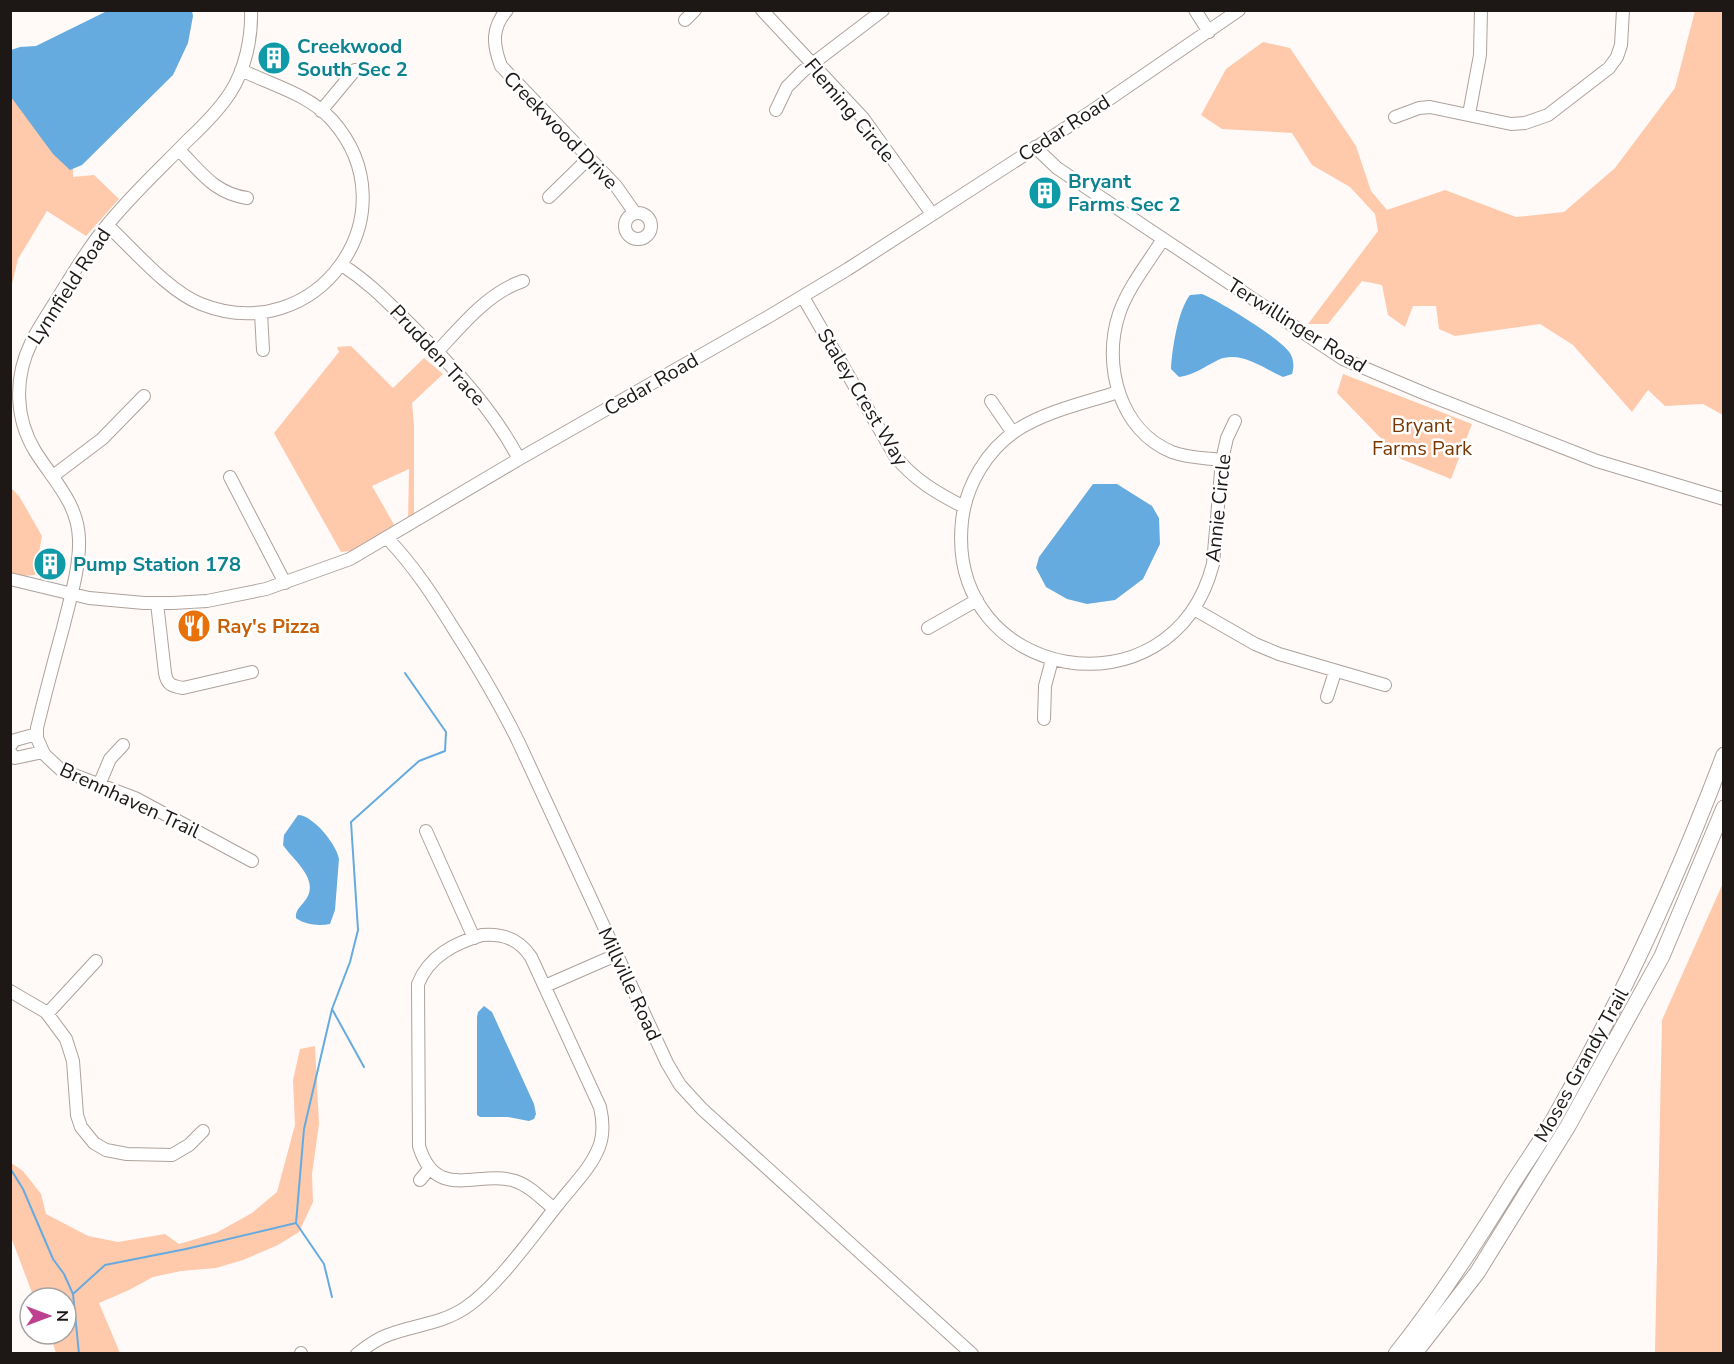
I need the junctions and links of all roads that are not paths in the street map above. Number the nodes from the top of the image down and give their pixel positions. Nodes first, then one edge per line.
1 (251, 10) edge
2 (507, 10) edge
3 (695, 10) edge
4 (762, 10) edge
5 (883, 10) edge
6 (1195, 10) edge
7 (1239, 10) edge
8 (1481, 10) edge
9 (1623, 10) edge
10 (685, 20) dead end
11 (1209, 32) junction
12 (812, 63) junction
13 (241, 70) junction
14 (354, 70) dead end
15 (776, 110) dead end
16 (321, 111) junction
17 (1469, 114) junction
18 (1395, 117) dead end
19 (1035, 147) junction
20 (179, 150) junction
21 (588, 159) junction
22 (549, 197) dead end
23 (247, 198) dead end
24 (635, 213) dead end
25 (932, 214) junction
26 (107, 225) junction
27 (1163, 238) junction
28 (342, 265) junction
29 (523, 281) dead end
30 (803, 297) junction
31 (261, 313) junction
32 (263, 350) dead end
33 (438, 351) junction
34 (16, 369) edge
35 (15, 390) edge
36 (1118, 392) junction
37 (144, 396) dead end
38 (991, 401) dead end
39 (1236, 421) dead end
40 (1013, 433) junction
41 (519, 459) junction
42 (1222, 460) junction
43 (53, 476) junction
44 (230, 477) dead end
45 (1724, 499) edge
46 (964, 507) junction
47 (387, 538) junction
48 (10, 579) edge
49 (285, 583) junction
50 (72, 595) junction
51 (977, 600) junction
52 (157, 603) junction
53 (1194, 609) junction
54 (928, 628) dead end
55 (1052, 660) junction
56 (252, 672) dead end
57 (1335, 672) junction
58 (1384, 685) dead end
59 (1328, 697) dead end
60 (1044, 719) dead end
61 (37, 734) junction
62 (123, 745) dead end
63 (10, 746) edge
64 (10, 752) edge
65 (43, 752) junction
66 (1724, 755) edge
67 (99, 784) junction
68 (1724, 808) edge
69 (426, 831) dead end
70 (252, 861) dead end
71 (474, 938) junction
72 (616, 955) junction
73 (96, 961) dead end
74 (545, 987) junction
75 (10, 991) edge
76 (48, 1013) junction
77 (203, 1131) dead end
78 (430, 1168) junction
79 (420, 1180) dead end
80 (554, 1209) junction
81 (357, 1353) edge
82 (972, 1353) edge
83 (1396, 1353) edge
84 (1414, 1353) edge

1 - 13 street, Lynnfield Road
2 - 21 street, Creekwood Drive
3 - 10 street
4 - 12 street, Fleming Circle
5 - 12 street
6 - 11 street
7 - 11 street, Cedar Road
8 - 17 street
9 - 17 street
11 - 19 street, Cedar Road
12 - 15 street
12 - 25 street, Fleming Circle
13 - 16 street
13 - 20 street, Lynnfield Road
14 - 16 street
16 - 28 street
17 - 18 street
19 - 25 street, Cedar Road
19 - 27 street, Terwillinger Road
20 - 23 street
20 - 26 street, Lynnfield Road
21 - 22 street
21 - 24 street, Creekwood Drive
25 - 30 street, Cedar Road
26 - 31 street
26 - 34 street, Lynnfield Road
27 - 36 street
27 - 45 street, Terwillinger Road
28 - 31 street
28 - 33 street, Prudden Trace
29 - 33 street
30 - 41 street, Cedar Road
30 - 46 street, Staley Crest Way
31 - 32 street
33 - 41 street, Prudden Trace
34 - 35 street, Lynnfield Road
35 - 43 street, Lynnfield Road
36 - 40 street, Annie Circle
36 - 42 street
37 - 43 street
38 - 40 street
39 - 42 street, Annie Circle
40 - 46 street, Annie Circle
41 - 47 street, Cedar Road
42 - 53 street, Annie Circle
43 - 50 street, Lynnfield Road
44 - 49 street
46 - 51 street, Annie Circle
47 - 49 street, Cedar Road
47 - 72 street, Millville Road
48 - 50 street, Cedar Road
49 - 52 street, Cedar Road
50 - 52 street, Cedar Road
50 - 61 street
51 - 54 street
51 - 55 street, Annie Circle
52 - 56 street
53 - 55 street, Annie Circle
53 - 57 street
55 - 60 street
57 - 58 street
57 - 59 street
61 - 63 street
61 - 65 street, Brennhaven Trail
62 - 67 street
64 - 65 street, Brennhaven Trail
65 - 67 street, Brennhaven Trail
66 - 83 main road, Moses Grandy Trail
67 - 70 street, Brennhaven Trail
68 - 84 main road, Moses Grandy Trail
69 - 71 street
71 - 74 street
71 - 78 street
72 - 74 street
72 - 82 street, Millville Road
73 - 76 street
74 - 80 street
75 - 76 street
76 - 77 street
78 - 79 street
78 - 80 street
80 - 81 street

